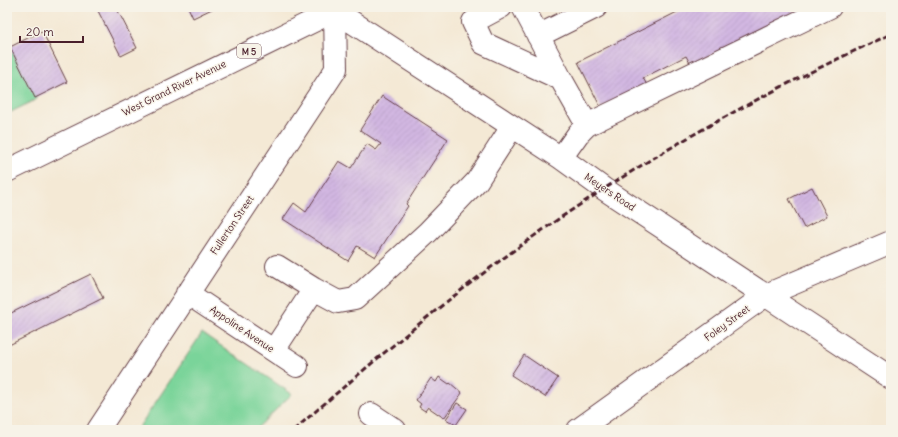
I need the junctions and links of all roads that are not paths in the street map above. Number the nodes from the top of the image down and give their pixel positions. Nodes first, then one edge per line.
1 (501, 7) edge
2 (523, 7) edge
3 (596, 7) edge
4 (830, 7) edge
5 (335, 8) edge
6 (538, 36) junction
7 (561, 79) junction
8 (587, 125) junction
9 (512, 127) junction
10 (561, 158) junction
11 (7, 170) edge
12 (891, 242) edge
13 (277, 266) dead end
14 (314, 289) junction
15 (187, 293) junction
16 (766, 295) junction
17 (274, 350) junction
18 (297, 366) dead end
19 (891, 378) edge
20 (371, 414) dead end
21 (98, 430) edge
22 (395, 430) edge
23 (578, 430) edge

1 - 7 street
2 - 6 street
3 - 6 street
4 - 8 street
5 - 9 street, Meyers Road
5 - 11 street, West Grand River Avenue / M 5
5 - 15 street, Fullerton Street
6 - 7 street
7 - 8 street
8 - 10 street
9 - 10 street, Meyers Road
9 - 14 street
10 - 16 street, Meyers Road
12 - 16 street, Foley Street
13 - 14 street
14 - 17 street
15 - 17 street, Appoline Avenue
15 - 21 street, Fullerton Street
16 - 19 street, Meyers Road
16 - 23 street, Foley Street
17 - 18 street, Appoline Avenue
20 - 22 street

